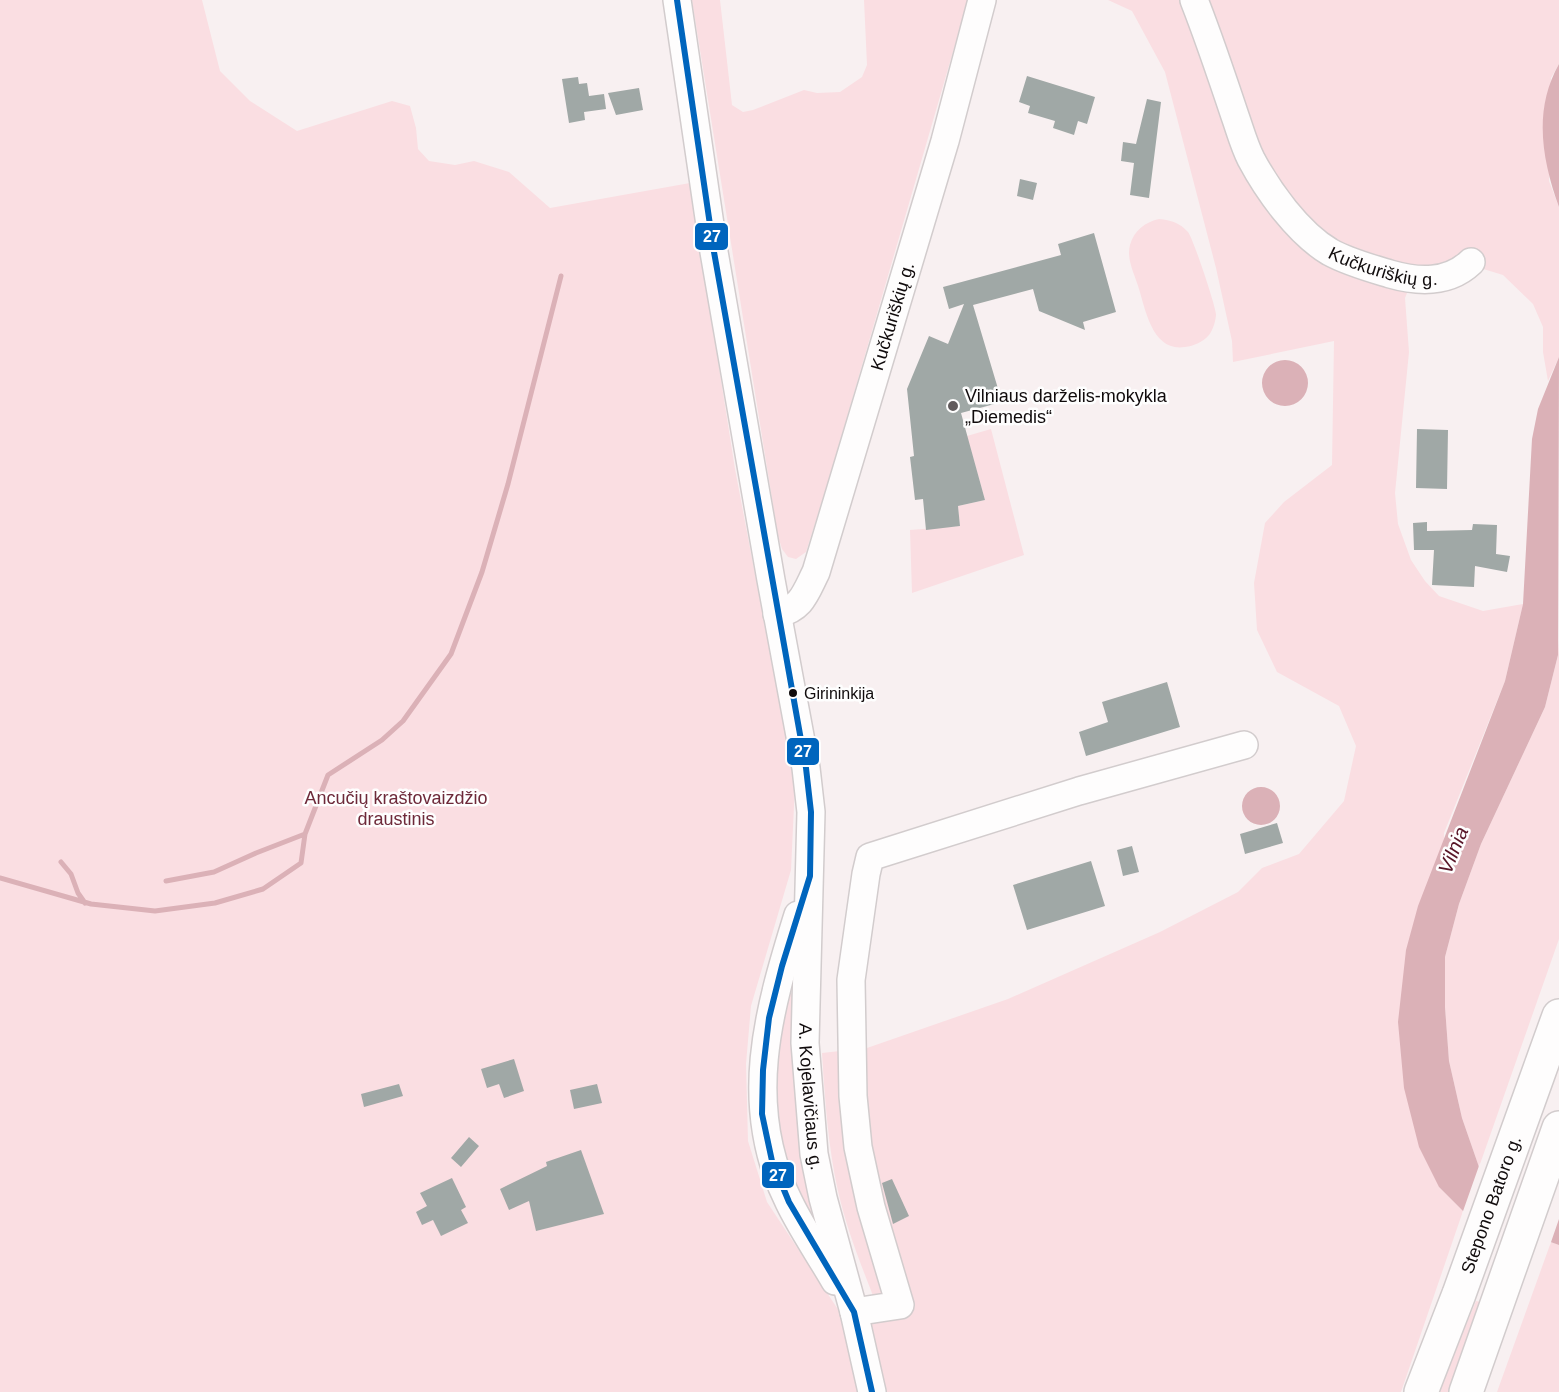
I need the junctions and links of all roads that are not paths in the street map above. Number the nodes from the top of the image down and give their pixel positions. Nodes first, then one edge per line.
1 (677, 0) edge
2 (982, 0) edge
3 (1194, 0) edge
4 (1471, 262) dead end
5 (777, 615) junction
6 (1244, 745) dead end
7 (810, 876) junction
8 (1559, 1016) edge
9 (1559, 1128) edge
10 (854, 1312) junction
11 (872, 1392) edge
12 (1420, 1392) edge
13 (1466, 1392) edge

1 - 5 street, A. Kojelavičiaus g.
2 - 5 street, Kučkuriškių g.
3 - 4 street, Kučkuriškių g.
5 - 7 street, A. Kojelavičiaus g.
6 - 10 street
7 - 10 street, A. Kojelavičiaus g.
7 - 10 street, A. Kojelavičiaus g.
8 - 12 main road, Stepono Batoro g.
9 - 13 main road, Stepono Batoro g.
10 - 11 street, A. Kojelavičiaus g.

